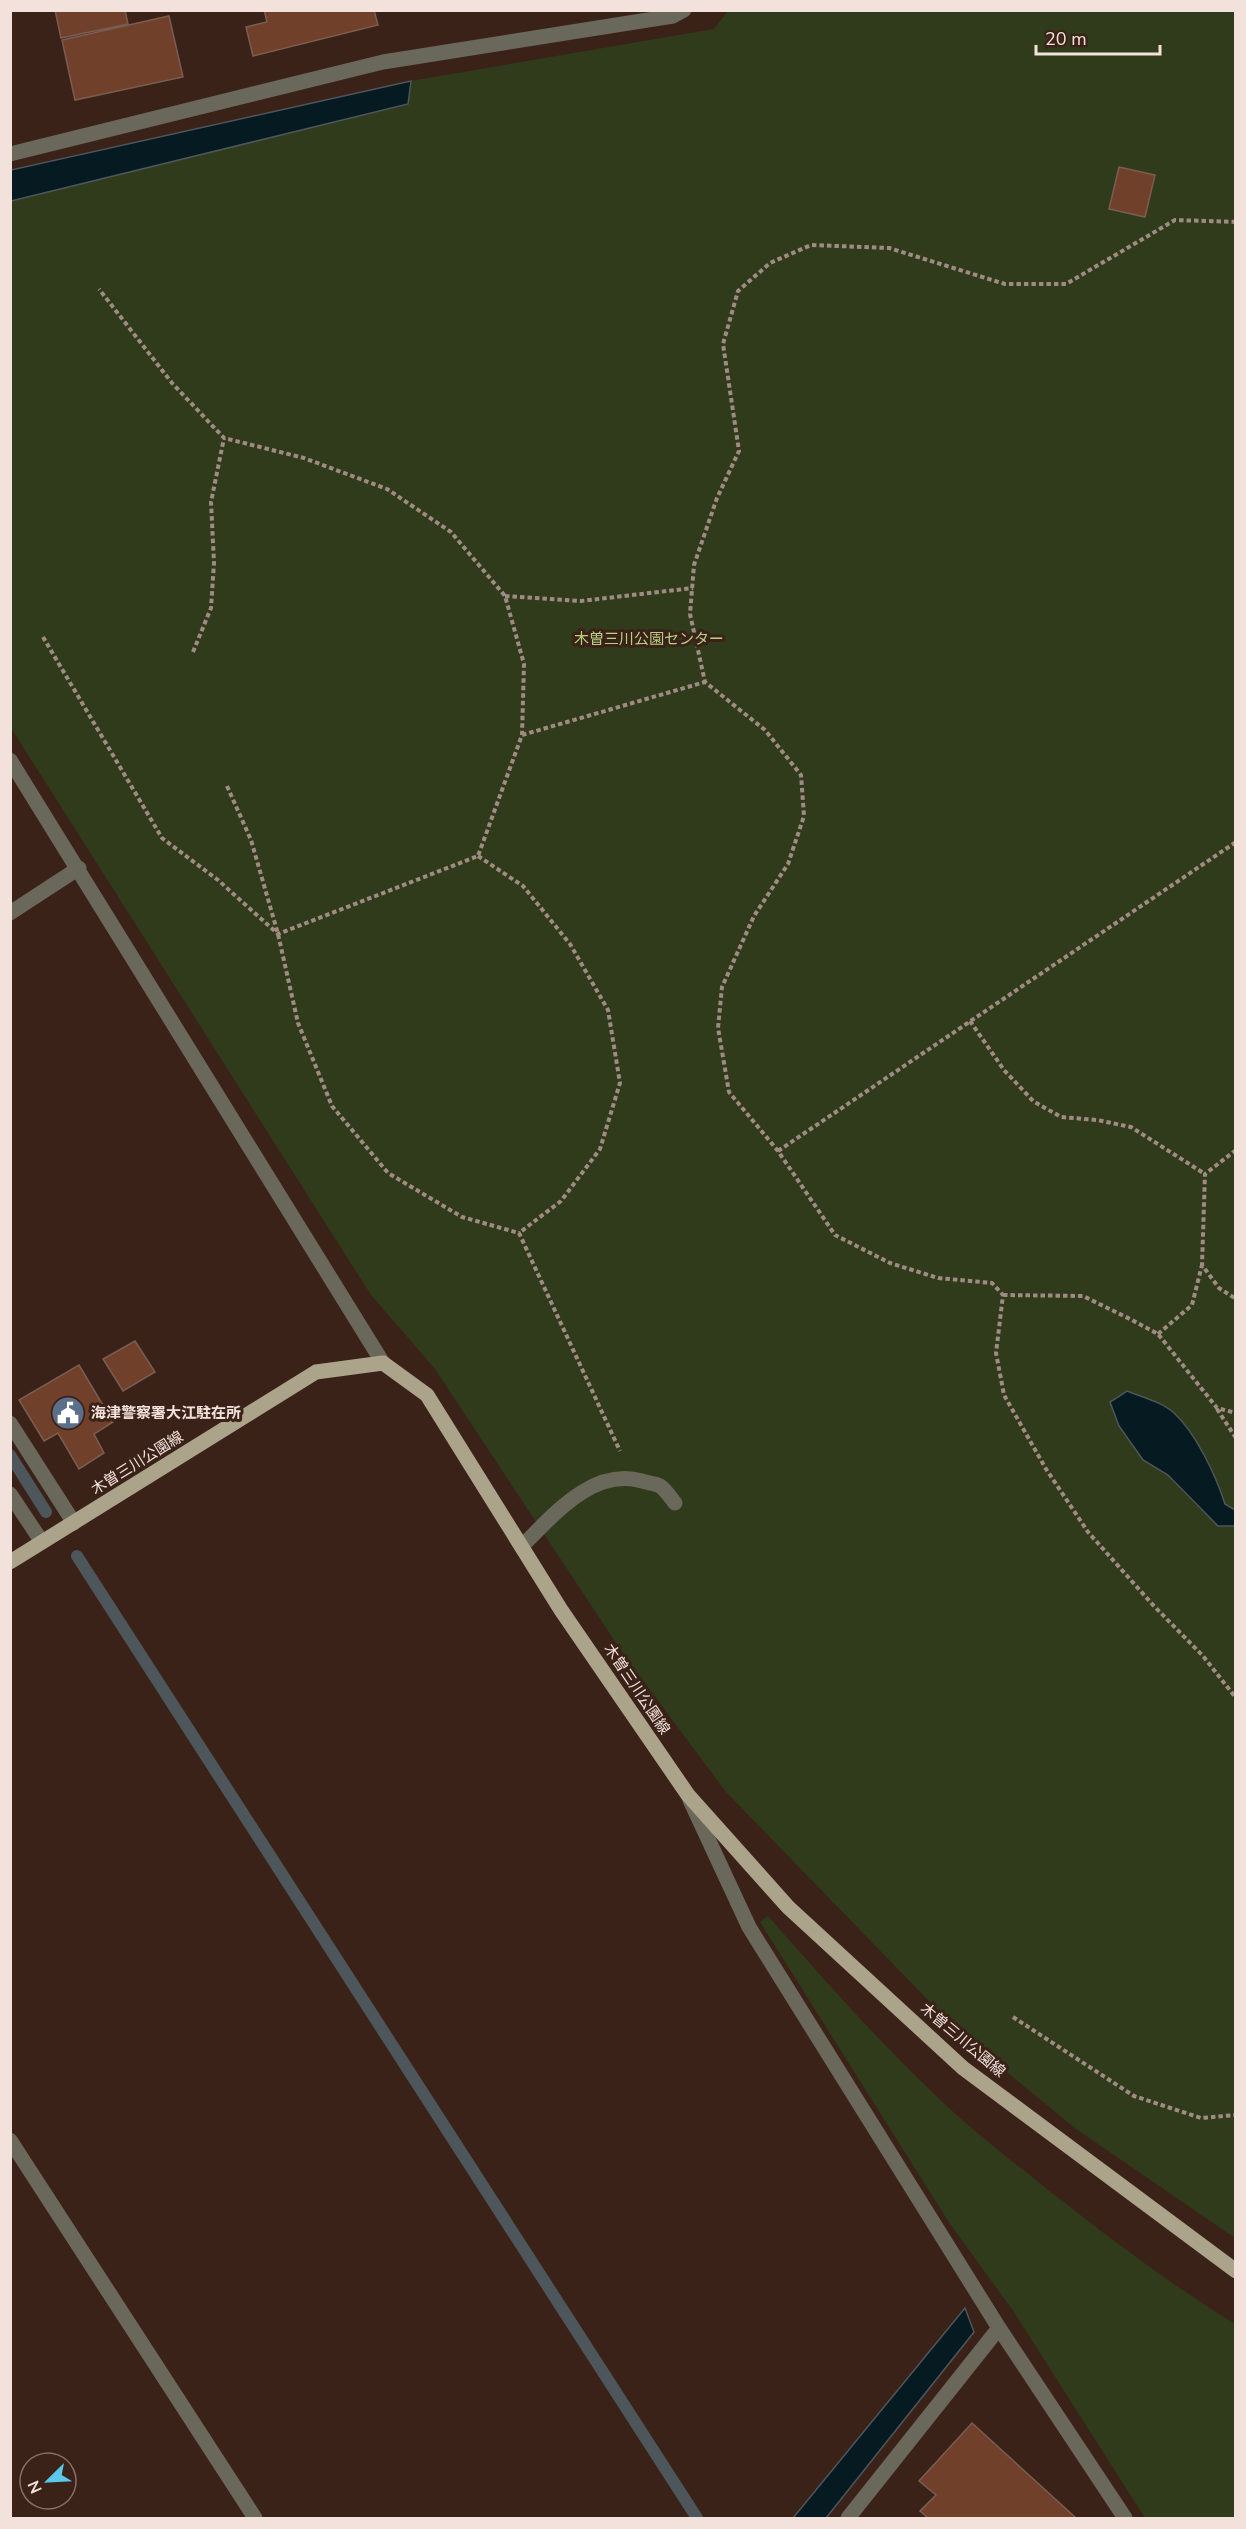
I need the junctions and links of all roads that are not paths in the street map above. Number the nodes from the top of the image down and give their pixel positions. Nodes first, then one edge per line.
1 (684, 10) edge
2 (10, 154) edge
3 (10, 760) edge
4 (79, 868) junction
5 (10, 913) edge
6 (383, 1363) junction
7 (10, 1423) edge
8 (10, 1494) edge
9 (675, 1503) dead end
10 (74, 1523) junction
11 (42, 1542) junction
12 (522, 1546) junction
13 (10, 1562) edge
14 (687, 1794) junction
15 (10, 2140) edge
16 (1236, 2271) edge
17 (999, 2328) junction
18 (255, 2518) edge
19 (848, 2518) edge
20 (1125, 2518) edge

1 - 2 street
3 - 4 street
4 - 5 street
4 - 6 street
6 - 10 main road, 木曽三川公園線
6 - 12 main road, 木曽三川公園線
7 - 10 street
8 - 11 street
9 - 12 street
10 - 11 main road, 木曽三川公園線
11 - 13 main road, 木曽三川公園線
12 - 14 main road, 木曽三川公園線
14 - 16 main road, 木曽三川公園線
14 - 17 street
15 - 18 street
17 - 19 street
17 - 20 street

